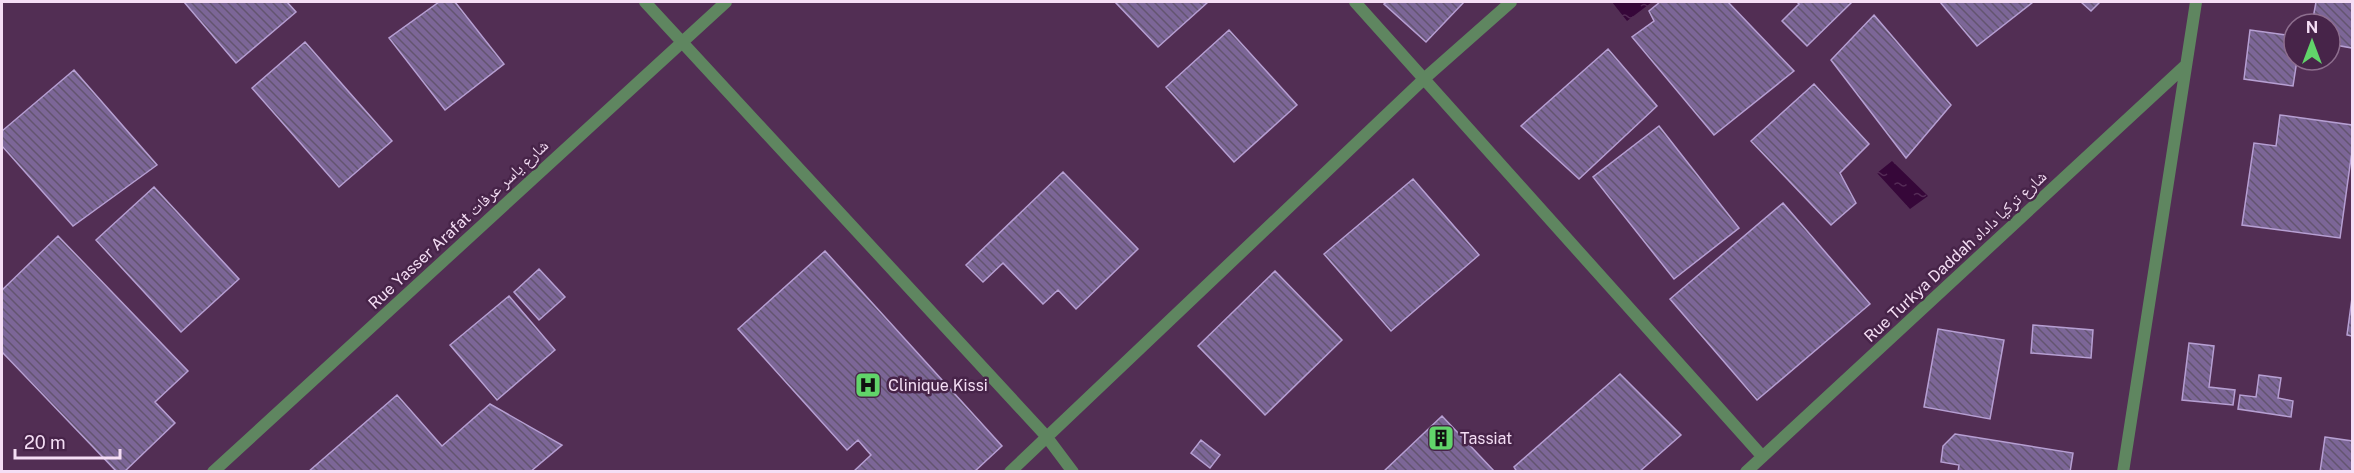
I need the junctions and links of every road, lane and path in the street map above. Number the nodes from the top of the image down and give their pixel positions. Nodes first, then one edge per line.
1 (645, 2) edge
2 (726, 2) edge
3 (1355, 2) edge
4 (1511, 2) edge
5 (2196, 2) edge
6 (682, 41) junction
7 (2186, 65) junction
8 (1425, 78) junction
9 (1046, 436) junction
10 (1762, 456) junction
11 (214, 471) edge
12 (1010, 471) edge
13 (1073, 471) edge
14 (1746, 471) edge
15 (2123, 471) edge

1 - 6 street
2 - 6 street, Rue Yasser Arafat شارع ياسر عرفات
3 - 8 street
4 - 8 street
5 - 7 street
6 - 9 street
6 - 11 street, Rue Yasser Arafat شارع ياسر عرفات
7 - 10 street, Rue Turkya Daddah شارع تركيا داداه
7 - 15 street
8 - 9 street
8 - 10 street
9 - 12 street
9 - 13 street
10 - 14 street, Rue Turkya Daddah شارع تركيا داداه

